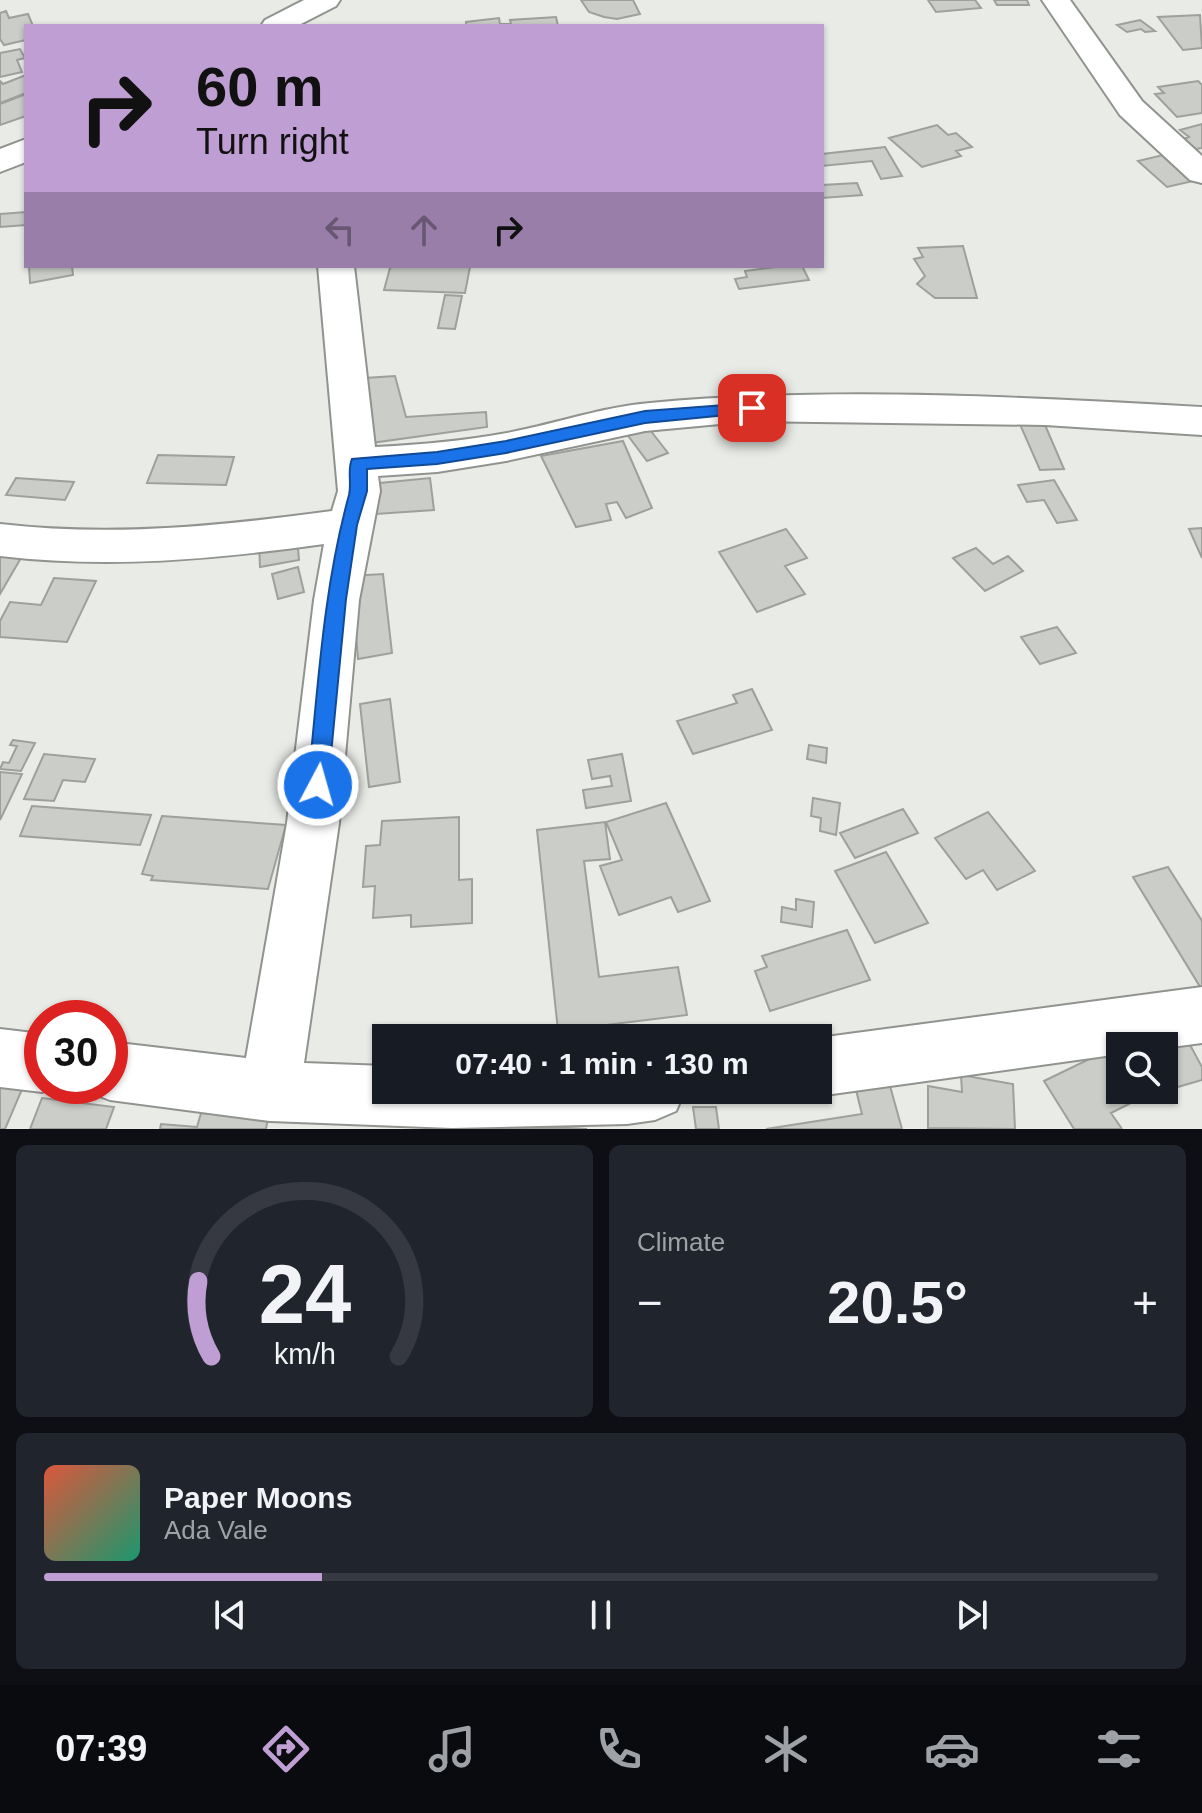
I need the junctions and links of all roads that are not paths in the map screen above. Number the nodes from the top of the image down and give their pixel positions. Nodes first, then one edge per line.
1 (1056, 0) edge
2 (342, 4) edge
3 (281, 24) edge
4 (24, 150) edge
5 (0, 162) edge
6 (1202, 173) edge
7 (336, 268) edge
8 (1202, 421) edge
9 (358, 463) junction
10 (348, 525) junction
11 (0, 540) edge
12 (1202, 1015) edge
13 (0, 1058) edge
14 (24, 1061) edge
15 (832, 1065) edge
16 (128, 1073) edge
17 (270, 1091) junction
18 (372, 1095) edge

1 - 6 street
2 - 3 street
4 - 5 street
7 - 9 street
8 - 9 street
9 - 10 street
10 - 11 street
10 - 17 street
12 - 15 street
13 - 14 street
16 - 17 street
17 - 18 street

